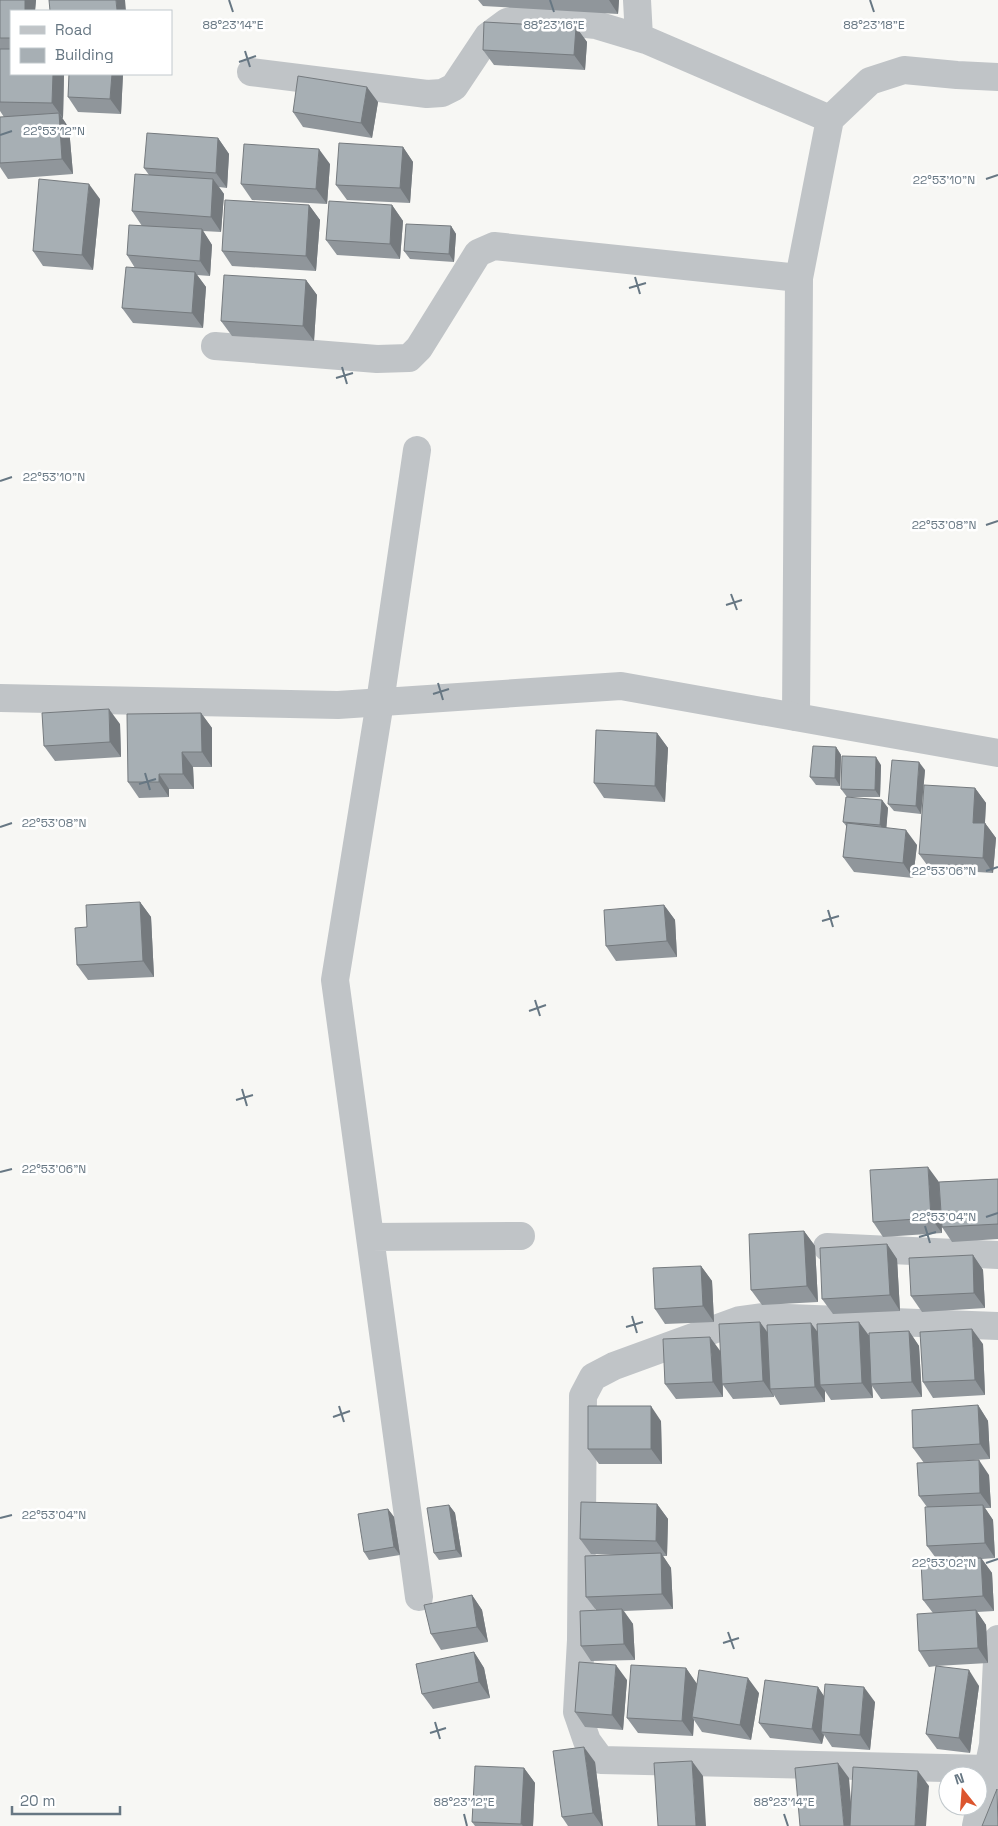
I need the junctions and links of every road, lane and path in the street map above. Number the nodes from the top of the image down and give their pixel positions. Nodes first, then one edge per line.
1 (637, 0) edge
2 (639, 37) junction
3 (251, 72) dead end
4 (998, 77) edge
5 (830, 119) junction
6 (799, 278) junction
7 (215, 346) dead end
8 (418, 450) dead end
9 (0, 698) edge
10 (380, 702) junction
11 (796, 717) junction
12 (998, 753) edge
13 (521, 1236) dead end
14 (370, 1237) junction
15 (827, 1246) edge
16 (998, 1255) edge
17 (998, 1326) edge
18 (419, 1597) dead end
19 (998, 1639) edge
20 (996, 1728) edge
21 (938, 1768) edge
22 (988, 1769) edge

1 - 2 street
2 - 3 street
2 - 5 street
4 - 5 street
5 - 6 street
6 - 7 street
6 - 11 street
8 - 10 street
9 - 10 street
10 - 11 street
10 - 14 street
11 - 12 street
13 - 14 street
14 - 18 street
15 - 16 street
17 - 21 street
19 - 20 street
20 - 22 street

